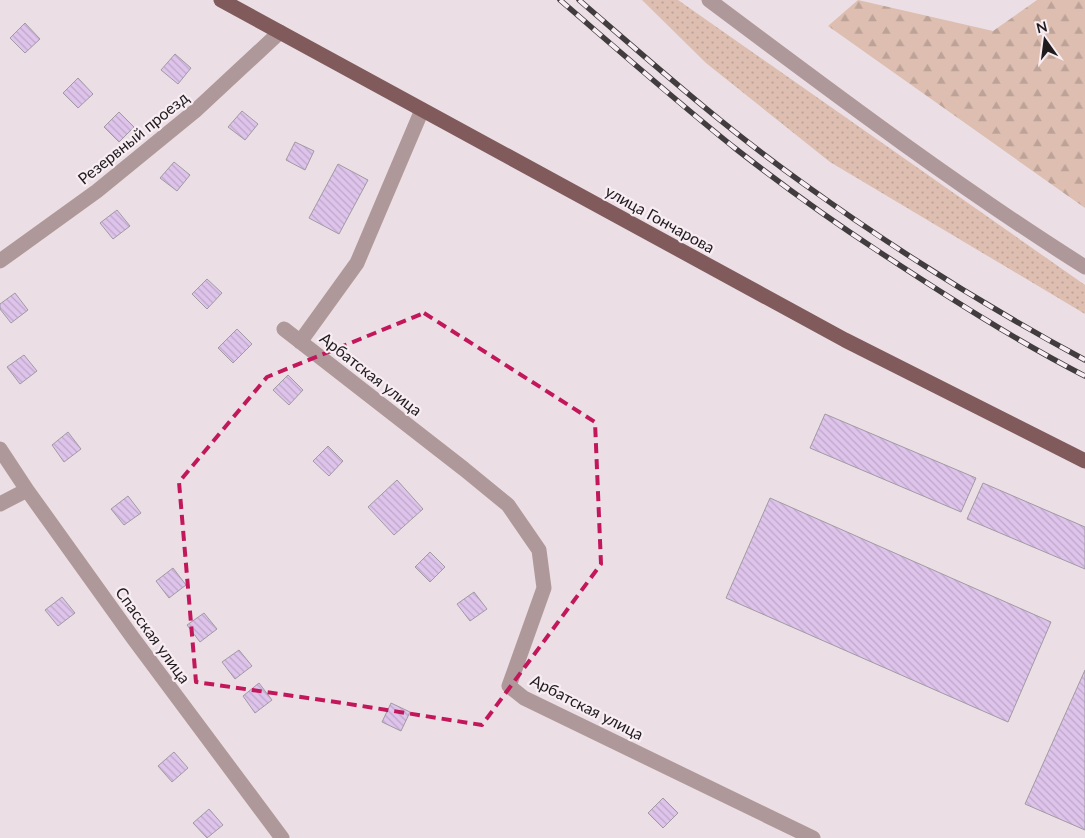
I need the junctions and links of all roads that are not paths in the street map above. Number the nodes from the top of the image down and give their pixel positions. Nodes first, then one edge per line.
1 (222, 0) edge
2 (709, 0) edge
3 (280, 32) junction
4 (422, 110) junction
5 (0, 261) edge
6 (1085, 267) edge
7 (284, 329) dead end
8 (300, 342) junction
9 (0, 449) edge
10 (1085, 462) edge
11 (27, 490) junction
12 (0, 504) edge
13 (282, 838) edge
14 (813, 838) edge

1 - 3 main road, улица Гончарова
2 - 6 street
3 - 4 main road, улица Гончарова
3 - 5 street, Резервный проезд
4 - 8 street
4 - 10 main road, улица Гончарова
7 - 8 street, Арбатская улица
8 - 14 street, Арбатская улица
9 - 11 street, Спасская улица
11 - 12 street
11 - 13 street, Спасская улица

